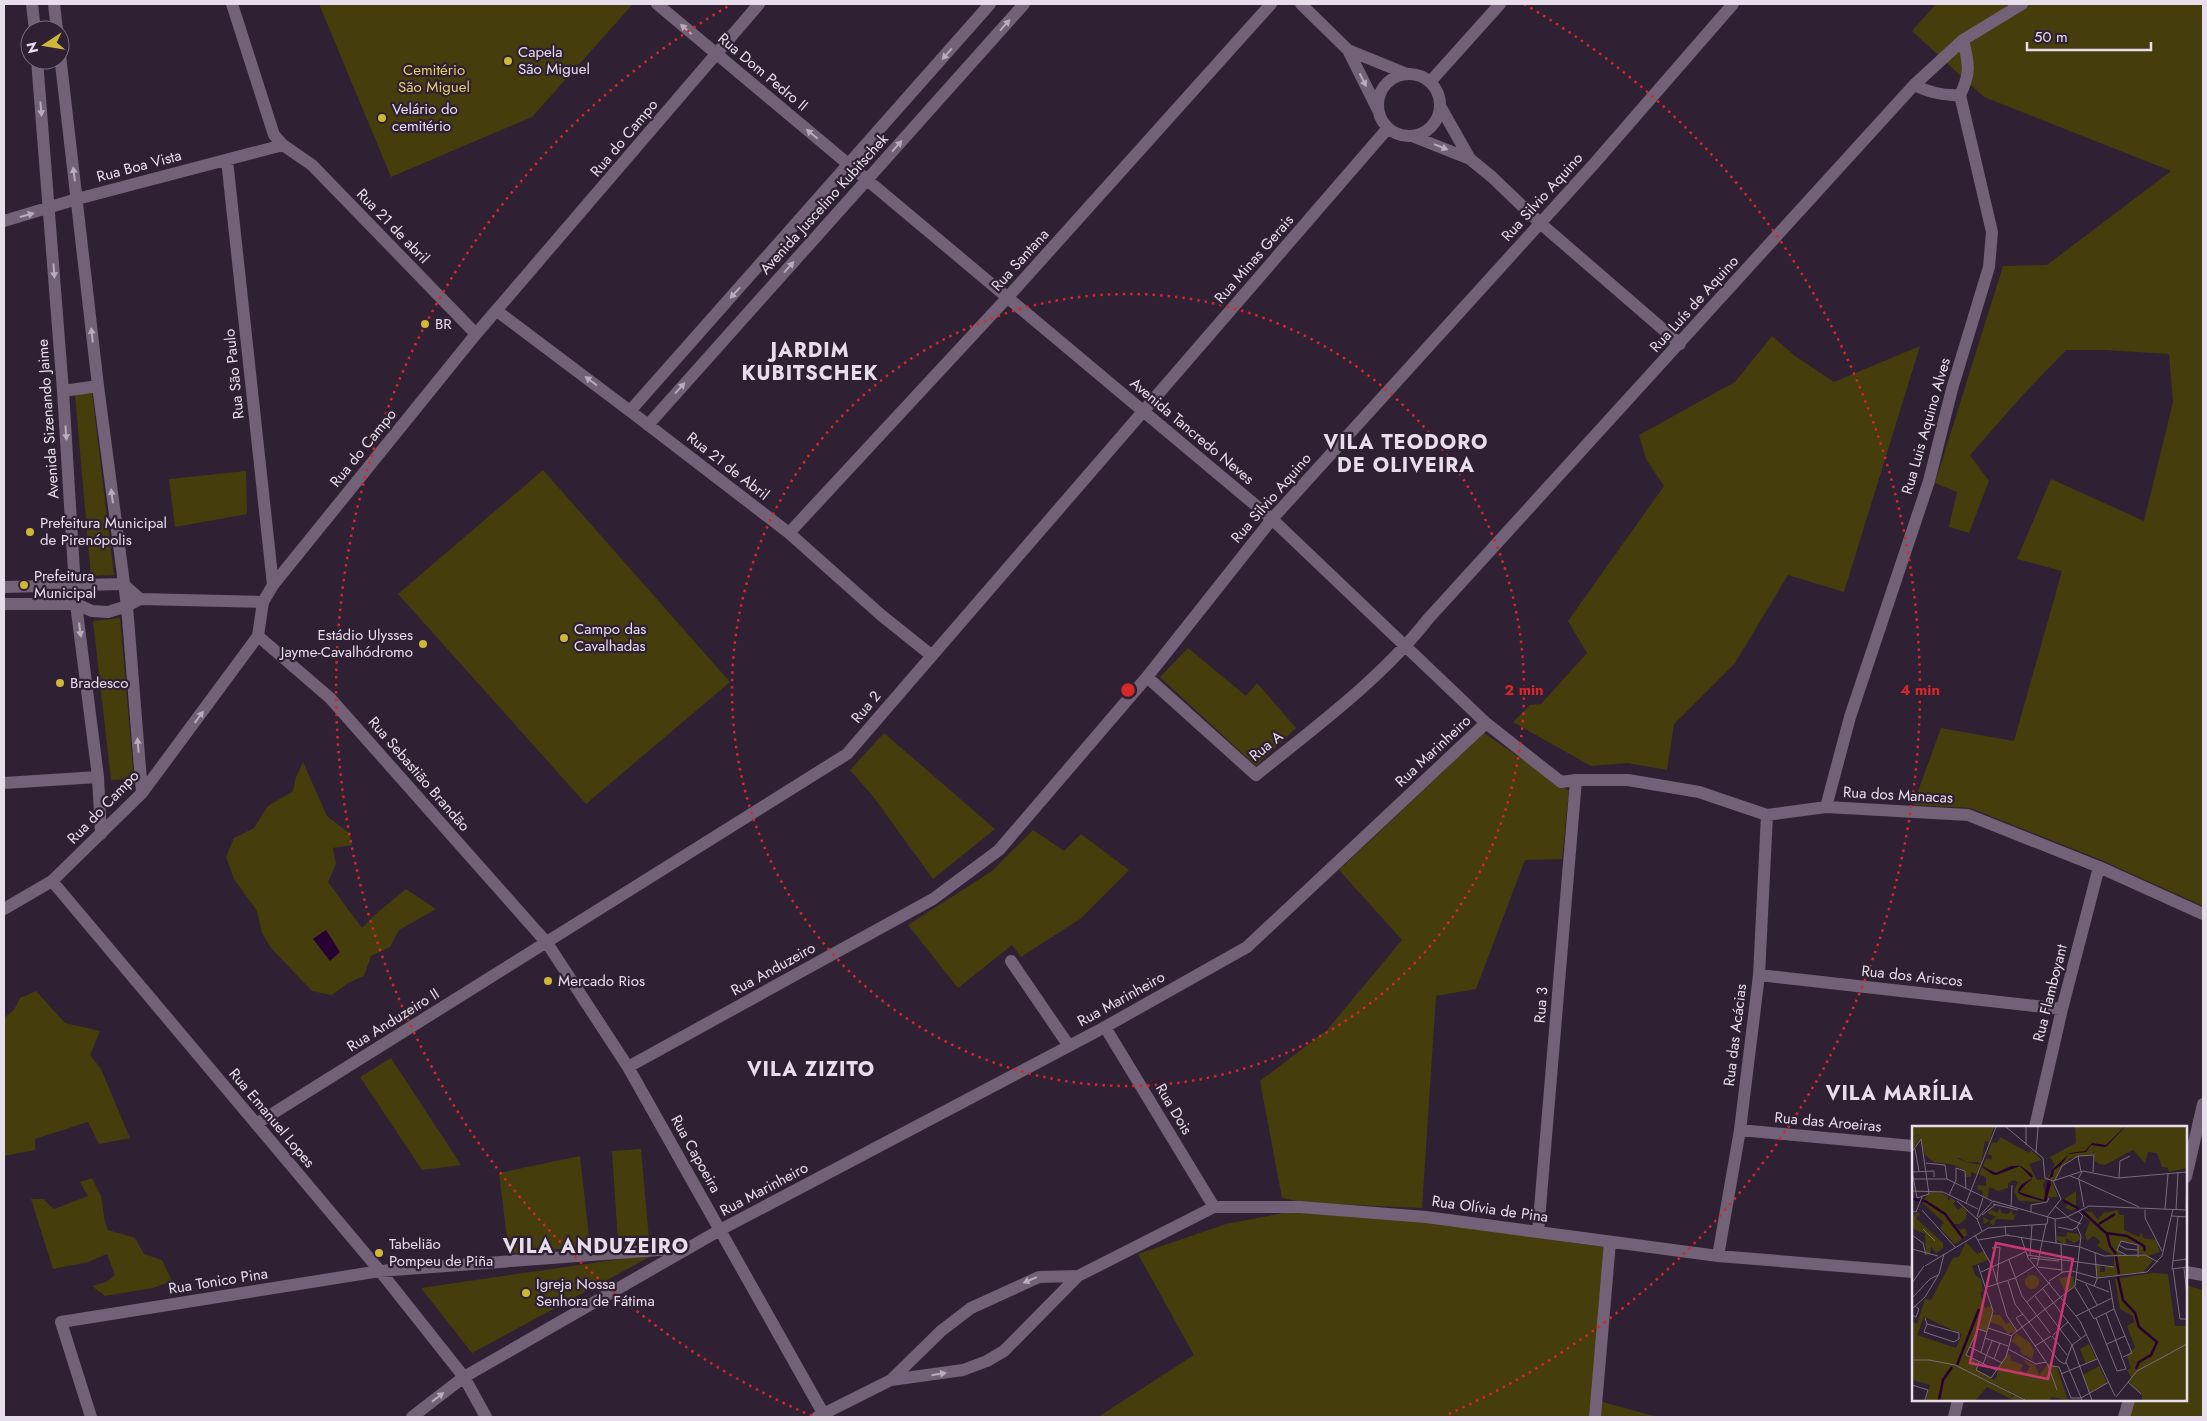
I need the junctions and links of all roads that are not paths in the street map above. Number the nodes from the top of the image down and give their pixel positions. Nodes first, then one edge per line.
1 (32, 4) edge
2 (54, 4) edge
3 (232, 4) edge
4 (657, 4) edge
5 (759, 4) edge
6 (990, 4) edge
7 (1024, 4) edge
8 (1271, 4) edge
9 (1301, 4) edge
10 (1500, 4) edge
11 (1733, 4) edge
12 (2022, 4) edge
13 (34, 20) edge
14 (56, 20) edge
15 (1963, 40) junction
16 (1348, 50) junction
17 (716, 54) junction
18 (38, 70) edge
19 (62, 70) edge
20 (1407, 74) junction
21 (1430, 82) junction
22 (1914, 86) junction
23 (1960, 96) junction
24 (1440, 106) junction
25 (1378, 110) junction
26 (1388, 128) junction
27 (1412, 136) junction
28 (283, 145) junction
29 (1470, 159) junction
30 (227, 160) junction
31 (849, 165) junction
32 (867, 180) junction
33 (77, 198) junction
34 (49, 208) junction
35 (4, 221) edge
36 (1540, 223) junction
37 (1007, 298) junction
38 (497, 311) junction
39 (476, 334) junction
40 (1680, 344) junction
41 (98, 386) junction
42 (63, 391) junction
43 (630, 411) junction
44 (1143, 412) junction
45 (648, 425) junction
46 (1272, 519) junction
47 (788, 533) junction
48 (123, 584) junction
49 (273, 586) junction
50 (75, 587) junction
51 (4, 588) edge
52 (140, 599) junction
53 (263, 602) junction
54 (4, 604) edge
55 (76, 604) junction
56 (126, 606) junction
57 (258, 636) junction
58 (1407, 646) junction
59 (931, 655) junction
60 (1147, 677) junction
61 (1486, 723) junction
62 (98, 777) junction
63 (1576, 780) junction
64 (4, 783) edge
65 (142, 794) junction
66 (1826, 807) junction
67 (1767, 815) junction
68 (101, 834) junction
69 (2099, 867) junction
70 (52, 881) junction
71 (933, 899) joint
72 (4, 910) edge
73 (2203, 914) edge
74 (547, 943) junction
75 (1011, 961) dead end
76 (1760, 975) junction
77 (2062, 1009) junction
78 (1105, 1027) junction
79 (1069, 1046) junction
80 (628, 1067) junction
81 (2203, 1104) edge
82 (256, 1124) junction
83 (2035, 1126) edge
84 (1740, 1130) junction
85 (1912, 1146) edge
86 (2187, 1173) edge
87 (1214, 1207) junction
88 (720, 1230) junction
89 (1538, 1232) junction
90 (1610, 1242) junction
91 (690, 1248) junction
92 (1718, 1256) junction
93 (380, 1271) junction
94 (1912, 1272) edge
95 (2187, 1272) edge
96 (2203, 1275) edge
97 (1078, 1276) junction
98 (464, 1377) junction
99 (891, 1380) junction
100 (1958, 1401) edge
101 (2129, 1401) edge
102 (820, 1415) edge
103 (91, 1417) edge
104 (412, 1417) edge
105 (486, 1417) edge
106 (1595, 1417) edge
107 (1954, 1417) edge
108 (2124, 1417) edge

1 - 13 street
2 - 14 street
3 - 28 street
17 -> 4 street, Rua Dom Pedro II
5 - 17 street, Rua do Campo
6 -> 31 street, Avenida Juscelino Kubitschek
32 -> 7 street, Avenida Juscelino Kubitschek
8 - 37 street, Rua Santana
9 - 16 street
10 - 21 street
11 - 36 street, Rua Silvio Aquino
12 - 15 street, Rua Luís de Aquino
15 - 22 street, Rua Luís de Aquino
15 - 23 street
16 - 20 street
16 -> 25 street
31 -> 17 street, Rua Dom Pedro II
17 - 38 street, Rua do Campo
18 -> 34 street, Avenida Sizenando Jaime
33 -> 19 street
20 - 21 street
20 - 25 street
21 - 24 street
22 - 23 street
22 - 40 street, Rua Luís de Aquino
23 - 66 street, Rua Luis Aquino Alves
24 - 27 street
24 - 29 street
25 - 26 street
26 - 27 street
26 - 44 street, Rua Minas Gerais
27 -> 29 street
28 - 30 street, Rua Boa Vista
28 - 39 street, Rua 21 de abril
29 - 36 street
30 - 33 street, Rua Boa Vista
30 - 49 street, Rua São Paulo
31 - 32 street, Avenida Tancredo Neves
31 -> 43 street, Avenida Juscelino Kubitschek
32 - 37 street, Avenida Tancredo Neves
45 -> 32 street, Avenida Juscelino Kubitschek
33 - 34 street, Rua Boa Vista
41 -> 33 street
35 -> 34 street, Rua Boa Vista
34 -> 42 street, Avenida Sizenando Jaime
36 - 40 street
36 - 46 street, Rua Silvio Aquino
37 - 44 street, Avenida Tancredo Neves
37 - 47 street, Rua Santana
38 - 39 street, Rua do Campo
43 -> 38 street, Rua 21 de Abril
39 - 49 street, Rua do Campo
40 - 58 street, Rua Luís de Aquino
41 - 42 street
48 -> 41 street
42 -> 50 street, Avenida Sizenando Jaime
43 - 45 street, Rua 21 de Abril
44 - 46 street, Avenida Tancredo Neves
44 - 59 street, Rua 2
45 - 47 street, Rua 21 de Abril
46 - 58 street, Avenida Tancredo Neves
46 - 60 street, Rua Silvio Aquino
47 - 59 street, Rua 21 de Abril
48 - 50 street
48 - 52 street
48 - 56 street
49 - 53 street, Rua do Campo
50 - 51 street
50 - 55 street, Avenida Sizenando Jaime
52 - 53 street
52 - 56 street
53 - 57 street, Rua do Campo
54 - 55 street
55 - 56 street
55 -> 62 street, Avenida Sizenando Jaime
65 -> 56 street
65 -> 57 street, Rua do Campo
57 - 74 street, Rua Sebastião Brandão
58 - 60 street, Rua A
58 - 61 street, Avenida Tancredo Neves
59 - 74 street, Rua 2
60 - 71 street, Rua Silvio Aquino
61 - 63 street, Avenida Tancredo Neves
61 - 78 street, Rua Marinheiro
62 - 64 street
62 - 68 street, Avenida Sizenando Jaime
63 - 67 street, Rua dos Manacas
63 - 89 street, Rua 3
65 - 68 street, Rua do Campo
66 - 67 street, Rua dos Manacas
66 - 69 street, Rua dos Manacas
67 - 76 street, Rua das Acácias
68 - 70 street, Rua do Campo
69 - 73 street, Rua dos Manacas
69 - 77 street, Rua Flamboyant
70 - 72 street, Rua do Campo
70 - 82 street, Rua Emanuel Lopes
71 - 80 street, Rua Anduzeiro
74 - 80 street, Rua Capoeira
74 - 82 street, Rua Anduzeiro II
75 - 79 street
76 - 77 street, Rua dos Ariscos
76 - 84 street, Rua das Acácias
77 - 83 street, Rua Flamboyant
78 - 79 street, Rua Marinheiro
78 - 87 street, Rua Dois
79 - 88 street, Rua Marinheiro
80 - 88 street, Rua Capoeira
81 - 86 street
82 - 93 street, Rua Emanuel Lopes
84 - 85 street, Rua das Aroeiras
84 - 92 street, Rua das Acácias
87 - 89 street, Rua Olívia de Pina
87 - 97 street, Rua Olívia de Pina
88 - 91 street, Rua Marinheiro
88 - 102 street, Rua Capoeira
89 - 90 street, Rua Olívia de Pina
90 - 92 street, Rua Olívia de Pina
90 - 106 street
91 - 93 street, Rua Tonico Pina
91 - 98 street, Rua Marinheiro
92 - 94 street, Rua Olívia de Pina
93 - 98 street, Rua Emanuel Lopes
93 - 103 street, Rua Tonico Pina
95 - 96 street
97 -> 99 street, Rua Olívia de Pina
99 -> 97 street, Rua Olívia de Pina
104 -> 98 street, Rua Marinheiro
98 - 105 street
99 - 102 street, Rua Olívia de Pina
100 - 107 street
101 - 108 street

